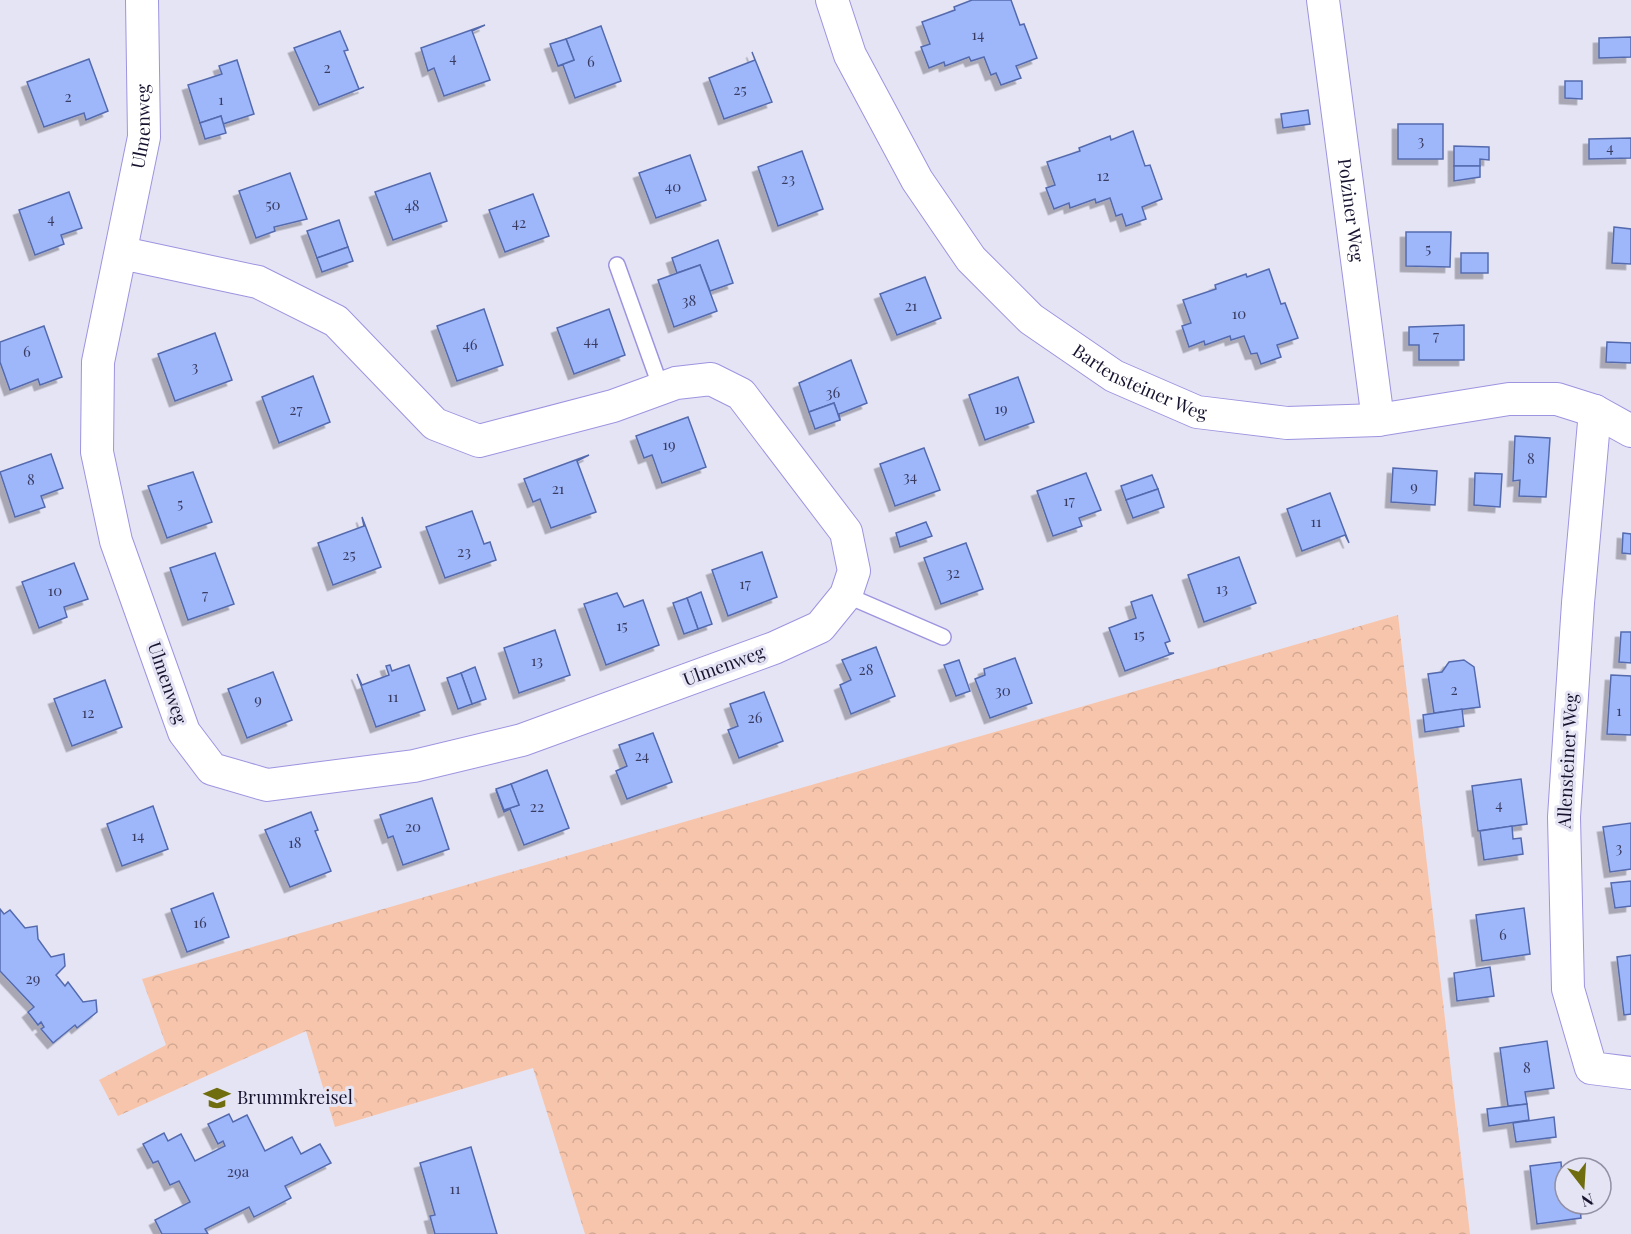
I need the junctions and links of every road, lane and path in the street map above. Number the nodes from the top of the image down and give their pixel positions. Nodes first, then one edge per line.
1 (142, 0) edge
2 (832, 0) edge
3 (1323, 0) edge
4 (122, 253) junction
5 (617, 265) dead end
6 (661, 388) junction
7 (1595, 411) junction
8 (1378, 420) junction
9 (1631, 431) edge
10 (846, 595) junction
11 (943, 637) dead end
12 (1631, 1073) edge

1 - 4 street, Ulmenweg
2 - 8 street, Bartensteiner Weg
3 - 8 street, Polziner Weg
4 - 6 street, Ulmenweg
4 - 10 street, Ulmenweg
5 - 6 lane
6 - 10 street, Ulmenweg
7 - 8 street, Bartensteiner Weg
7 - 9 street, Bartensteiner Weg
7 - 12 street, Allensteiner Weg
10 - 11 lane

